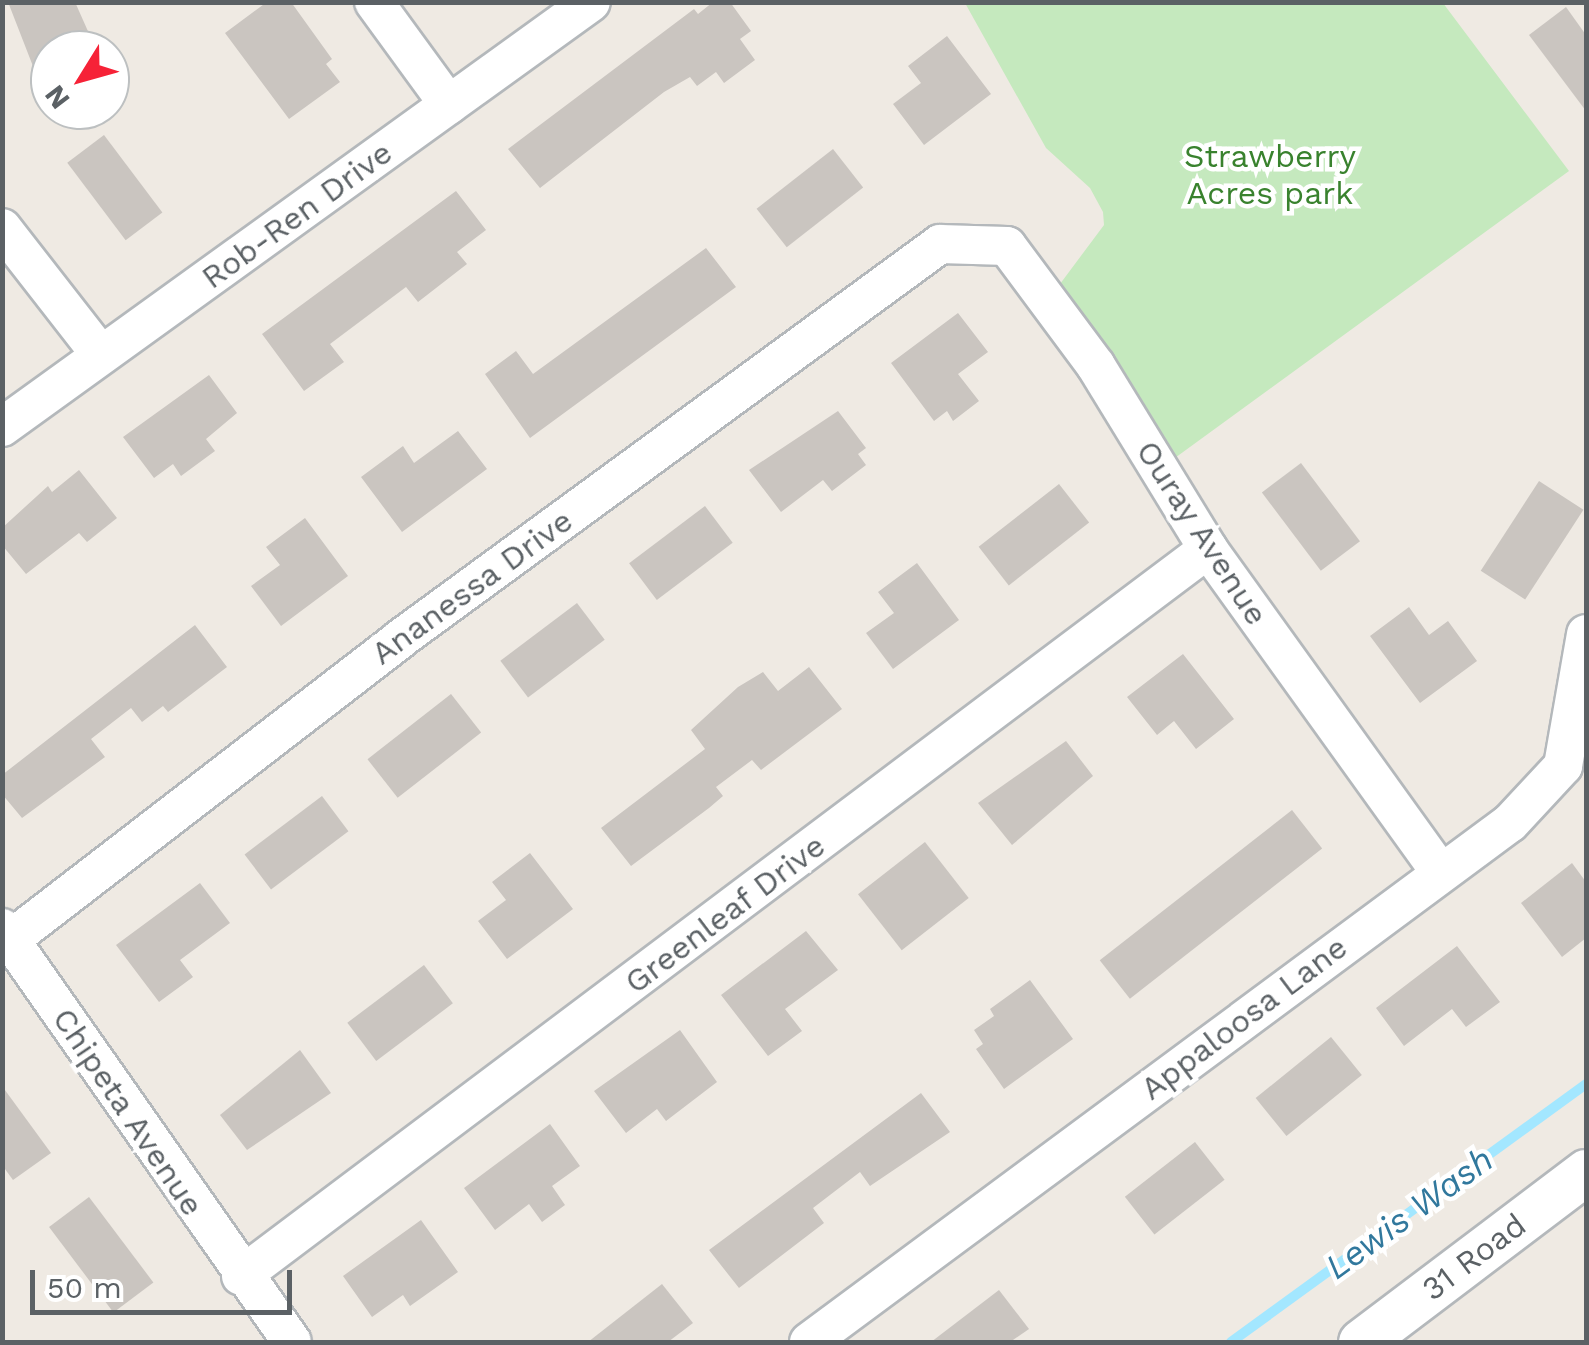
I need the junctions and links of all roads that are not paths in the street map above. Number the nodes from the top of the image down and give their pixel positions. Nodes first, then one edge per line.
1 (374, 2) edge
2 (591, 2) edge
3 (450, 105) junction
4 (2, 228) edge
5 (940, 244) joint
6 (101, 355) junction
7 (2, 427) edge
8 (1208, 548) junction
9 (1586, 634) edge
10 (1440, 872) junction
11 (7, 934) edge
12 (1586, 1172) edge
13 (241, 1276) junction
14 (292, 1342) edge
15 (809, 1342) edge
16 (1360, 1342) edge

1 - 3 street
2 - 3 street, Rob-Ren Drive
3 - 6 street, Rob-Ren Drive
4 - 6 street
5 - 8 street, Ouray Avenue
5 - 11 street, Ananessa Drive
6 - 7 street, Rob-Ren Drive
8 - 10 street, Ouray Avenue
8 - 13 street, Greenleaf Drive
9 - 10 street, Appaloosa Lane
10 - 15 street, Appaloosa Lane
11 - 13 street, Chipeta Avenue
12 - 16 street, 31 Road
13 - 14 street, Chipeta Avenue

